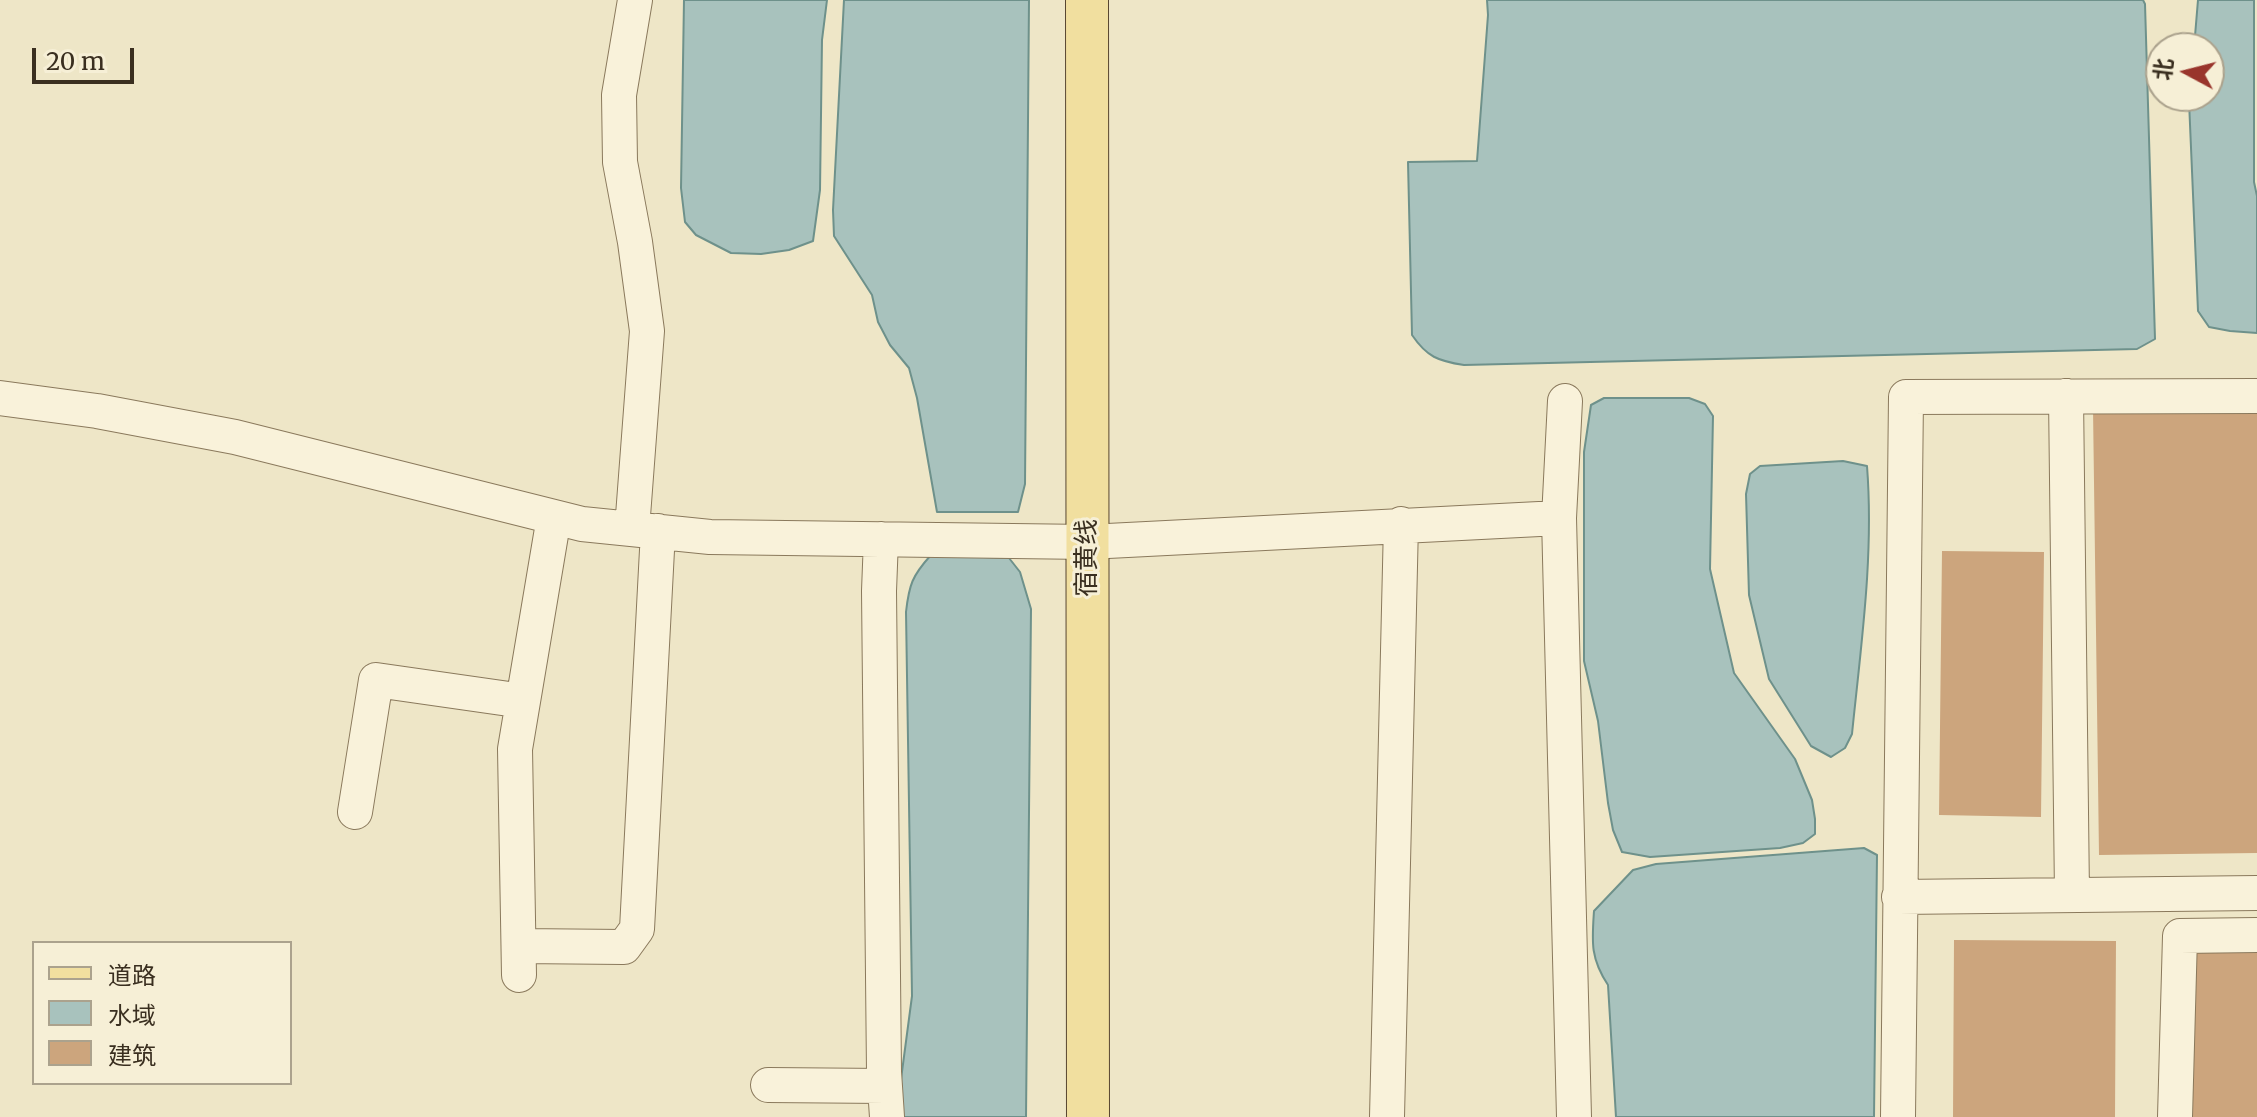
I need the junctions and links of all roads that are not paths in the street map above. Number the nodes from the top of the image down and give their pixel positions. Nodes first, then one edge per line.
1 (635, 0) edge
2 (1087, 0) edge
3 (2066, 396) junction
4 (2257, 396) edge
5 (0, 398) edge
6 (1565, 401) dead end
7 (554, 517) junction
8 (1559, 518) junction
9 (1401, 524) junction
10 (645, 530) junction
11 (881, 539) junction
12 (1088, 542) junction
13 (523, 701) junction
14 (355, 812) dead end
15 (2257, 893) edge
16 (2072, 895) junction
17 (1899, 897) junction
18 (2257, 935) edge
19 (768, 1085) dead end
20 (886, 1102) edge
21 (1088, 1117) edge
22 (1387, 1117) edge
23 (1574, 1117) edge
24 (1898, 1117) edge
25 (2175, 1117) edge

1 - 10 street
2 - 12 main road, 宿黄线
3 - 4 street
3 - 16 street
3 - 17 street
5 - 7 street
6 - 8 street
7 - 10 street
7 - 13 street
8 - 9 street
8 - 23 street
9 - 12 street
9 - 22 street
10 - 11 street
10 - 13 street
11 - 12 street
11 - 20 street
12 - 21 main road, 宿黄线
13 - 14 street
15 - 16 street
16 - 17 street
17 - 24 street
18 - 25 street
19 - 20 street

